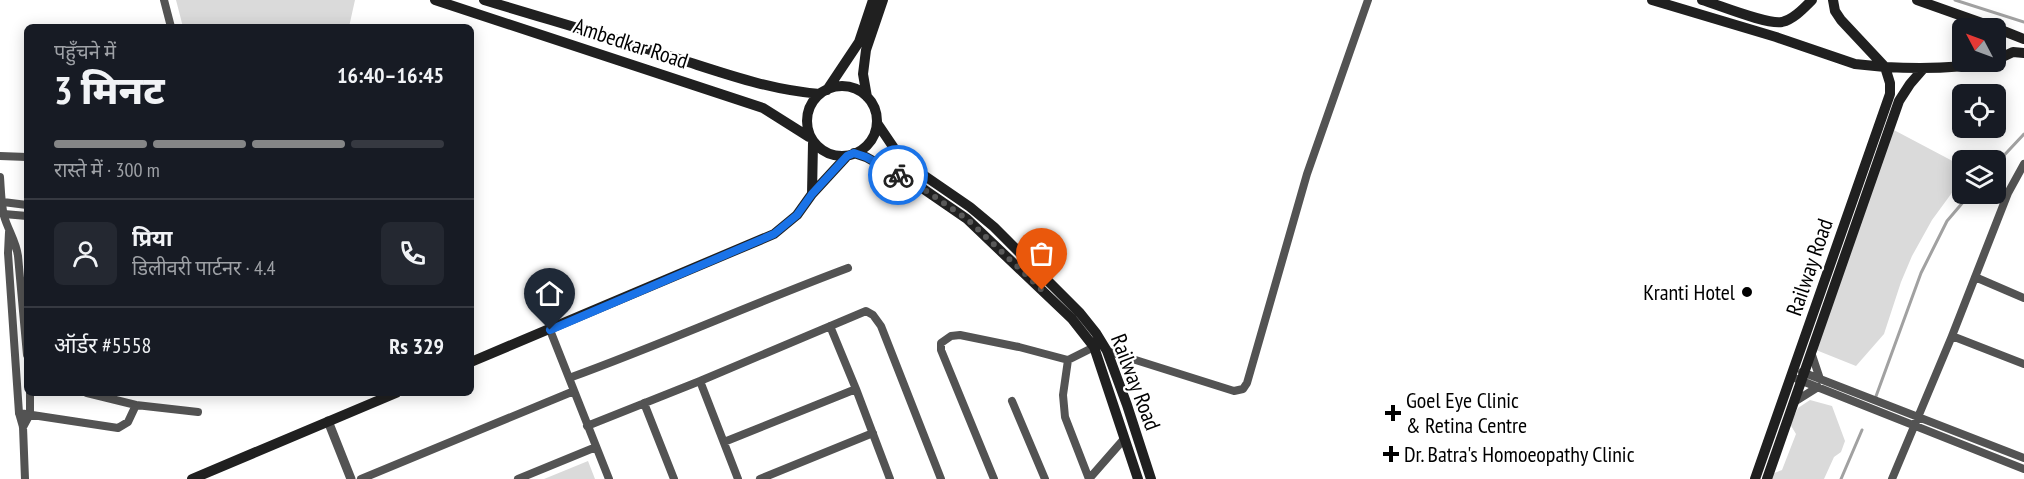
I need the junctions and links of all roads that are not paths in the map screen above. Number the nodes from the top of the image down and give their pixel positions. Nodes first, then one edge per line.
1 (164, 0) edge
2 (435, 0) edge
3 (484, 0) edge
4 (873, 0) edge
5 (883, 0) edge
6 (1368, 0) edge
7 (1652, 0) edge
8 (1702, 0) edge
9 (1812, 0) edge
10 (1833, 0) edge
11 (1917, 0) edge
12 (1968, 18) edge
13 (170, 24) edge
14 (2006, 32) edge
15 (2024, 39) edge
16 (2022, 49) edge
17 (2006, 55) edge
18 (1885, 67) junction
19 (1952, 67) edge
20 (1923, 69) junction
21 (823, 92) junction
22 (867, 97) junction
23 (877, 123) junction
24 (811, 140) junction
25 (851, 155) junction
26 (0, 156) edge
27 (24, 157) edge
28 (1873, 159) junction
29 (2024, 164) edge
30 (0, 177) edge
31 (812, 194) junction
32 (3, 202) junction
33 (24, 205) edge
34 (4, 214) junction
35 (24, 216) edge
36 (9, 232) junction
37 (848, 268) dead end
38 (1975, 277) junction
39 (2024, 298) edge
40 (24, 305) edge
41 (24, 321) edge
42 (13, 323) junction
43 (830, 326) junction
44 (550, 330) junction
45 (1952, 336) junction
46 (1094, 347) junction
47 (1107, 351) junction
48 (1811, 352) junction
49 (1068, 360) junction
50 (474, 361) edge
51 (2024, 364) edge
52 (1798, 375) junction
53 (569, 378) junction
54 (700, 381) junction
55 (1819, 383) junction
56 (856, 389) junction
57 (574, 391) junction
58 (30, 396) edge
59 (99, 396) edge
60 (389, 396) edge
61 (1012, 401) dead end
62 (1794, 402) junction
63 (644, 403) junction
64 (136, 405) junction
65 (19, 412) junction
66 (198, 412) dead end
67 (30, 414) junction
68 (328, 421) junction
69 (1915, 421) junction
70 (587, 426) junction
71 (23, 428) junction
72 (873, 432) junction
73 (1124, 439) junction
74 (724, 442) junction
75 (596, 447) junction
76 (2024, 458) edge
77 (2024, 469) edge
78 (25, 479) edge
79 (192, 479) edge
80 (351, 479) edge
81 (361, 479) edge
82 (519, 479) edge
83 (609, 479) edge
84 (674, 479) edge
85 (738, 479) edge
86 (760, 479) edge
87 (890, 479) edge
88 (941, 479) edge
89 (994, 479) edge
90 (1045, 479) edge
91 (1089, 479) edge
92 (1138, 479) edge
93 (1150, 479) edge
94 (1755, 479) edge
95 (1767, 479) edge
96 (1892, 479) edge

1 - 13 street
2 - 24 main road, Ambedkar Road
3 - 21 main road
4 - 21 main road
5 - 22 main road
6 - 47 street
7 - 18 main road
8 - 9 main road
10 - 18 main road
11 - 12 main road
14 - 15 main road
16 - 17 main road
18 - 20 main road
18 - 28 main road, Railway Road
19 - 20 main road
20 - 28 main road
21 - 22 main road
21 - 24 main road
22 - 23 main road
23 - 25 main road
23 - 47 main road, Railway Road
24 - 25 main road
24 - 31 main road
25 - 31 main road
25 - 46 main road
26 - 27 street
28 - 48 main road
28 - 52 main road, Railway Road
29 - 38 street
30 - 32 street
31 - 44 main road
32 - 33 street
32 - 34 street
34 - 35 street
34 - 36 street
36 - 40 street
36 - 42 street
37 - 53 street
38 - 39 street
38 - 45 street
41 - 42 street
42 - 65 street
43 - 54 street
43 - 56 street
43 - 88 street
44 - 50 main road
44 - 53 street
45 - 51 street
45 - 69 street
46 - 49 street
46 - 73 main road
47 - 93 main road, Railway Road
48 - 52 main road
48 - 55 street
49 - 89 street
49 - 91 street
52 - 55 street
52 - 62 main road
52 - 94 main road, Railway Road
53 - 57 street
54 - 63 street
54 - 74 street
55 - 62 street
55 - 69 street
56 - 72 street
56 - 74 street
57 - 70 street
57 - 81 street
58 - 67 street
59 - 64 street
60 - 68 main road
61 - 90 street
62 - 95 main road
63 - 70 street
63 - 84 street
64 - 66 street
64 - 67 street
65 - 67 street
65 - 71 street
67 - 71 street
68 - 79 main road
68 - 80 street
69 - 76 street
69 - 77 street
69 - 96 street
70 - 75 street
71 - 78 street
72 - 86 street
72 - 87 street
73 - 91 street
73 - 92 main road
74 - 85 street
75 - 82 street
75 - 83 street

